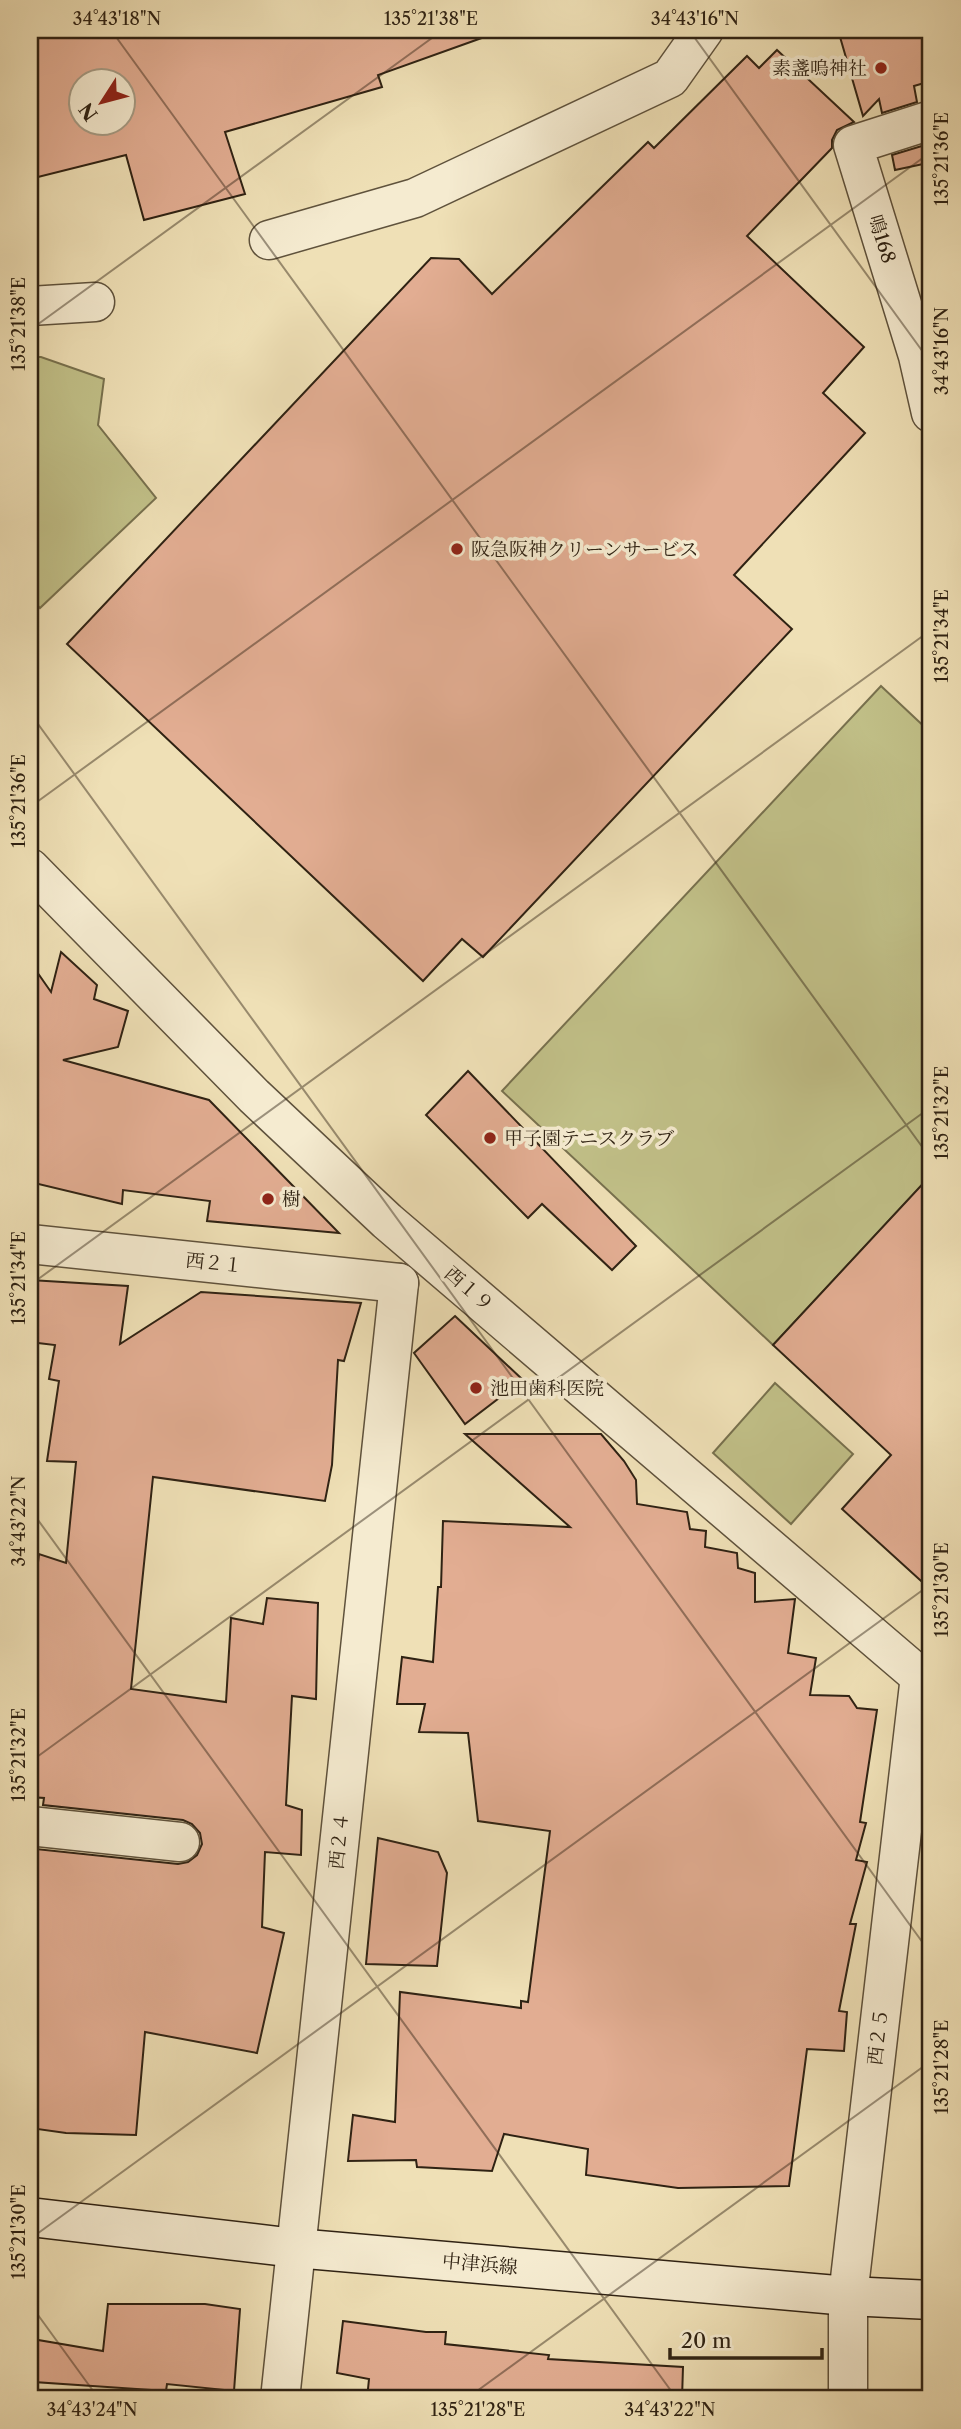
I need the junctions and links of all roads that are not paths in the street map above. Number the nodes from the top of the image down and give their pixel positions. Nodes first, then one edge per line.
1 (704, 30) edge
2 (931, 120) edge
3 (270, 240) dead end
4 (95, 302) dead end
5 (30, 306) edge
6 (931, 413) edge
7 (30, 868) edge
8 (30, 1244) edge
9 (437, 1262) junction
10 (399, 1283) junction
11 (925, 1681) edge
12 (30, 1826) edge
13 (180, 1842) dead end
14 (30, 2217) edge
15 (295, 2248) junction
16 (848, 2296) junction
17 (931, 2300) edge
18 (279, 2399) edge
19 (848, 2399) edge

1 - 3 street
2 - 6 street, 鳴168
4 - 5 street
7 - 9 street, 西１９
8 - 10 street, 西２１
9 - 10 street
9 - 11 street, 西１９
10 - 15 street, 西２４
11 - 16 street, 西２５
12 - 13 street
14 - 15 street, 中津浜線
15 - 16 street, 中津浜線
15 - 18 street, 西２４
16 - 17 street, 中津浜線
16 - 19 street, 西２５

